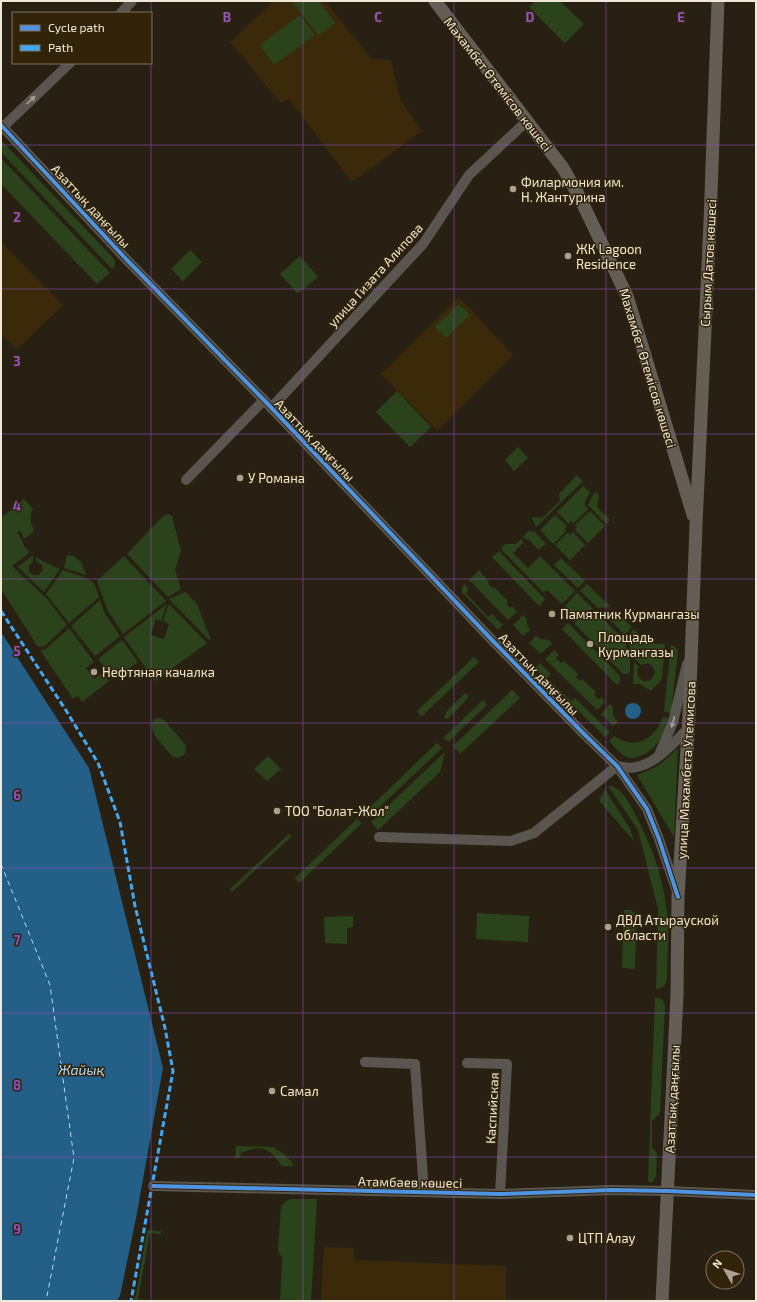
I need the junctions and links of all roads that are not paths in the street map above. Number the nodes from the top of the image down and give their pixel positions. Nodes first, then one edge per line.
1 (132, 1) edge
2 (434, 1) edge
3 (718, 1) edge
4 (122, 12) edge
5 (69, 64) edge
6 (526, 122) junction
7 (2, 127) edge
8 (267, 404) junction
9 (186, 480) dead end
10 (696, 525) junction
11 (692, 643) junction
12 (689, 727) junction
13 (659, 755) junction
14 (617, 766) junction
15 (379, 837) dead end
16 (678, 897) junction
17 (365, 1062) dead end
18 (467, 1063) dead end
19 (153, 1186) dead end
20 (668, 1191) junction
21 (424, 1192) junction
22 (500, 1194) junction
23 (756, 1195) edge
24 (662, 1301) edge

1 - 4 street
2 - 6 main road, Махамбет Өтемісов көшесі
3 - 10 main road, Сырым Датов көшесі
7 -> 5 street
6 - 8 street, улица Гизата Алипова
6 - 10 main road, Махамбет Өтемісов көшесі
7 - 8 street, Азаттық даңғылы
8 - 9 street, улица Гизата Алипова
8 - 14 street, Азаттық даңғылы
10 - 11 main road, улица Махамбета Утемисова
11 - 12 main road, улица Махамбета Утемисова
11 -> 13 street, улица Махамбета Утемисова
12 - 13 street
12 - 16 main road, улица Махамбета Утемисова
13 - 14 street
14 - 15 street
14 - 16 street, Азаттық даңғылы
16 - 20 main road, Азаттық даңғылы
17 - 21 street
18 - 22 street, Каспийская
19 - 21 street, Атамбаев көшесі
20 - 22 street, Атамбаев көшесі
20 - 23 street, Атамбаев көшесі
20 - 24 main road, Азаттық даңғылы
21 - 22 street, Атамбаев көшесі

